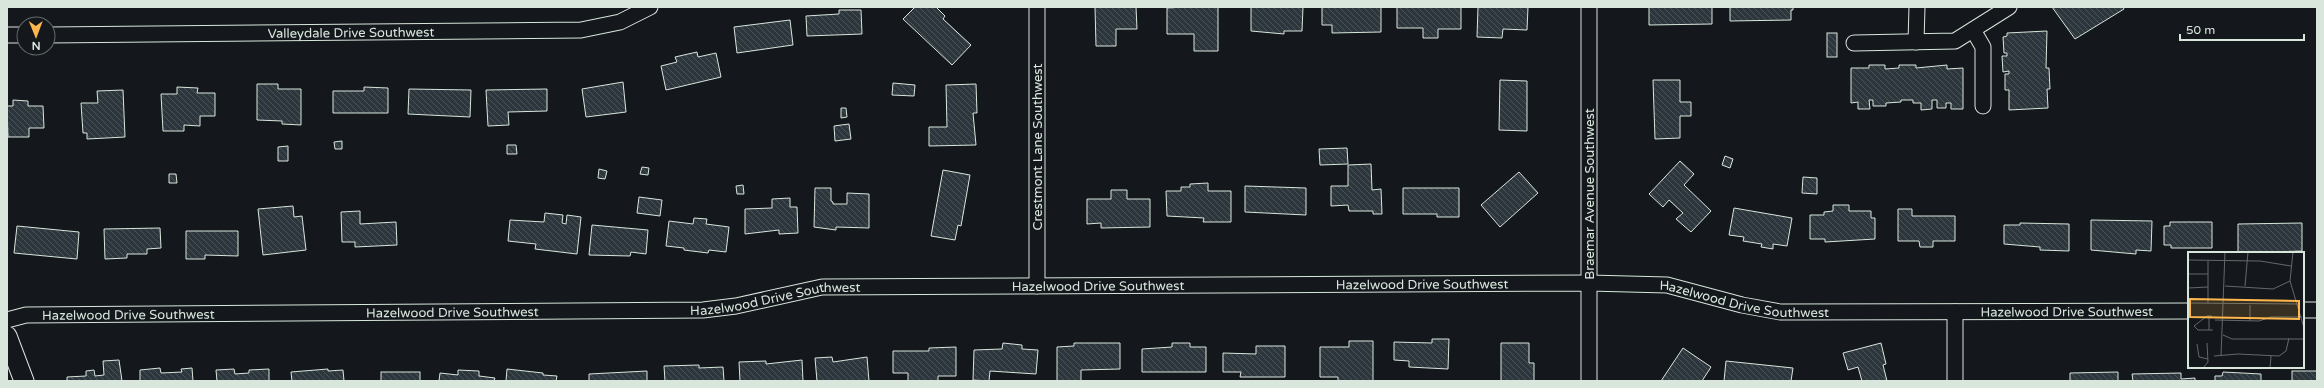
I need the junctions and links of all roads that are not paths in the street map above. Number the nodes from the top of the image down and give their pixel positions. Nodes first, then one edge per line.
1 (650, 7) edge
2 (1037, 7) edge
3 (1589, 7) edge
4 (1916, 7) edge
5 (2009, 7) edge
6 (1973, 30) junction
7 (56, 35) edge
8 (1916, 42) junction
9 (1854, 43) dead end
10 (1983, 106) dead end
11 (1589, 283) junction
12 (1038, 286) junction
13 (2304, 310) edge
14 (2317, 310) edge
15 (2188, 311) edge
16 (1955, 312) junction
17 (7, 320) edge
18 (7, 336) edge
19 (24, 381) edge
20 (1589, 381) edge
21 (1955, 381) edge

1 - 7 street, Valleydale Drive Southwest
2 - 12 street, Crestmont Lane Southwest
3 - 11 street, Braemar Avenue Southwest
4 - 8 street
5 - 6 street
6 - 8 street
6 - 10 street
8 - 9 street
11 - 12 street, Hazelwood Drive Southwest
11 - 16 street, Hazelwood Drive Southwest
11 - 20 street, Braemar Avenue Southwest
12 - 17 street, Hazelwood Drive Southwest
13 - 14 street
15 - 16 street, Hazelwood Drive Southwest
16 - 21 street
18 - 19 street

